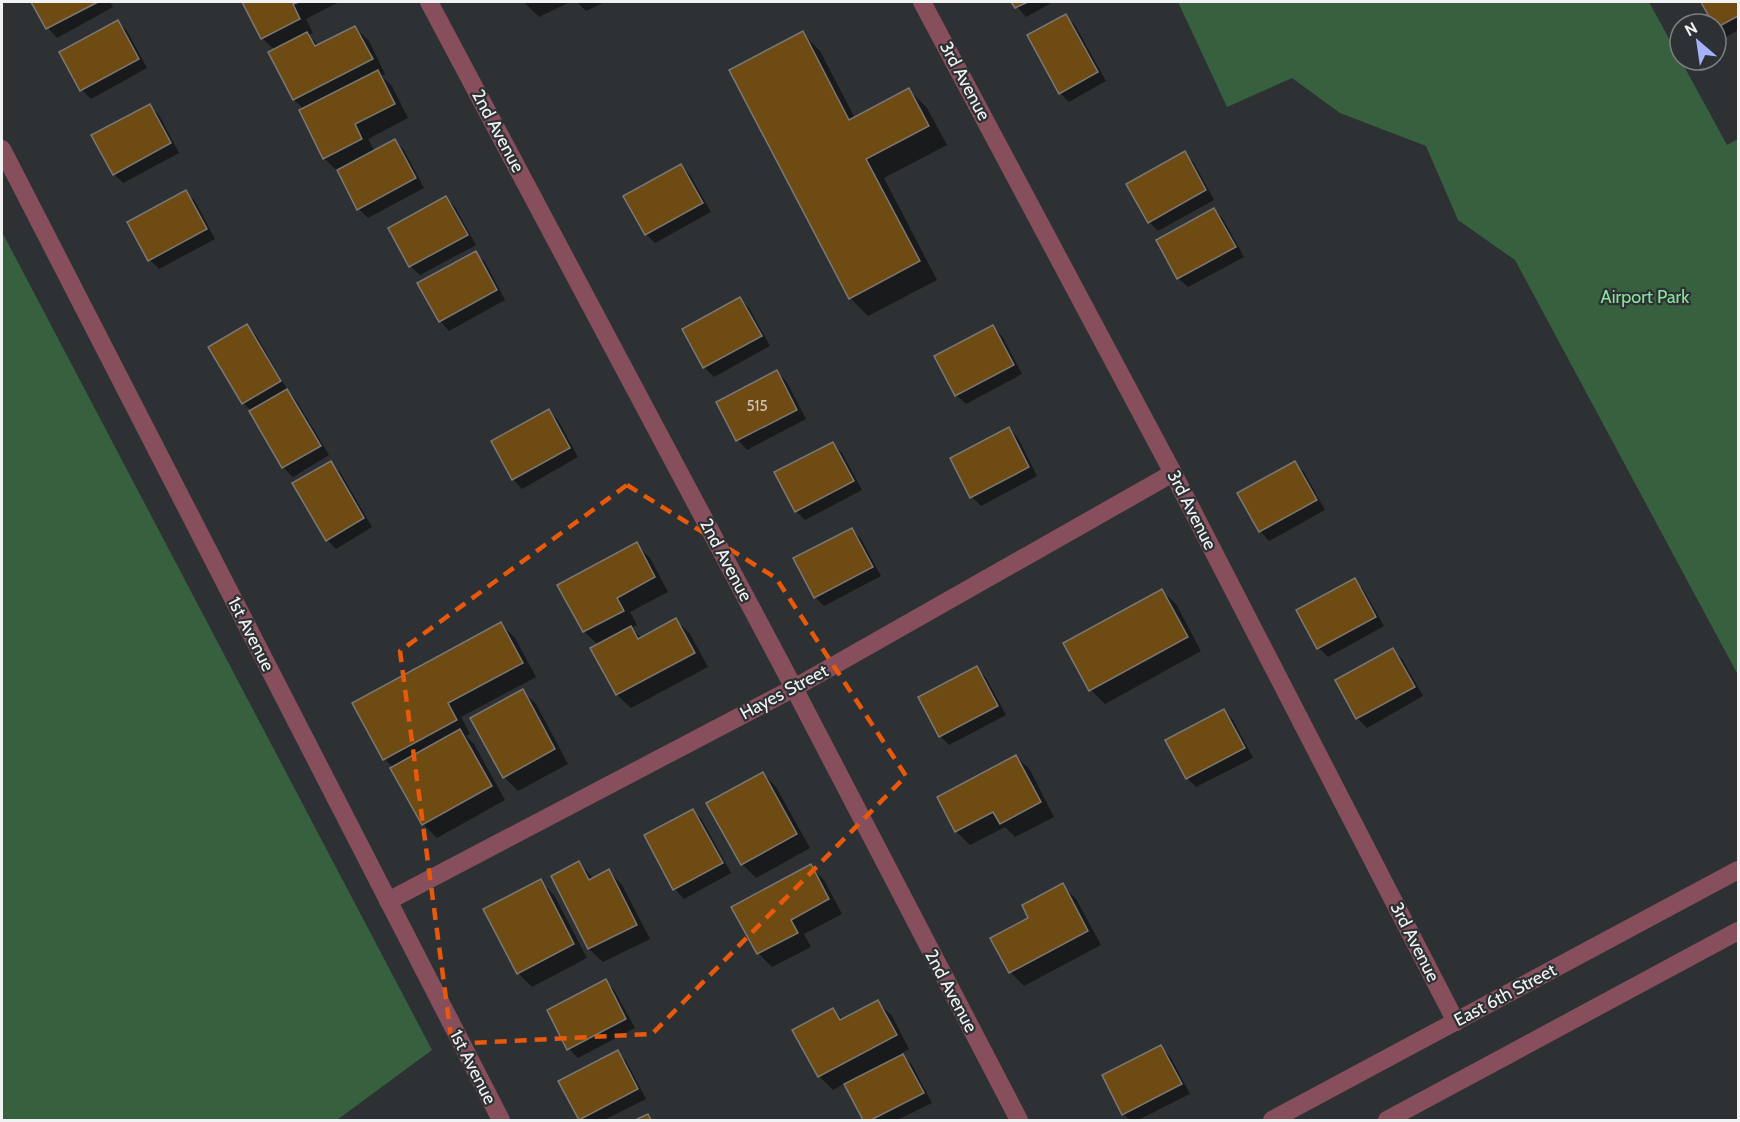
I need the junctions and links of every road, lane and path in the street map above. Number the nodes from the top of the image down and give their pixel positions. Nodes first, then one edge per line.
1 (429, 2) edge
2 (922, 2) edge
3 (2, 148) edge
4 (1173, 473) junction
5 (794, 688) junction
6 (1738, 870) edge
7 (388, 901) junction
8 (1738, 931) edge
9 (1456, 1022) junction
10 (501, 1120) edge
11 (1019, 1120) edge
12 (1272, 1120) edge
13 (1387, 1120) edge

1 - 5 street, 2nd Avenue
2 - 4 street, 3rd Avenue
3 - 7 street, 1st Avenue
4 - 5 street, Hayes Street
4 - 9 street, 3rd Avenue
5 - 7 street, Hayes Street
5 - 11 street, 2nd Avenue
6 - 9 street, East 6th Street
7 - 10 street, 1st Avenue
8 - 13 street
9 - 12 street, East 6th Street

